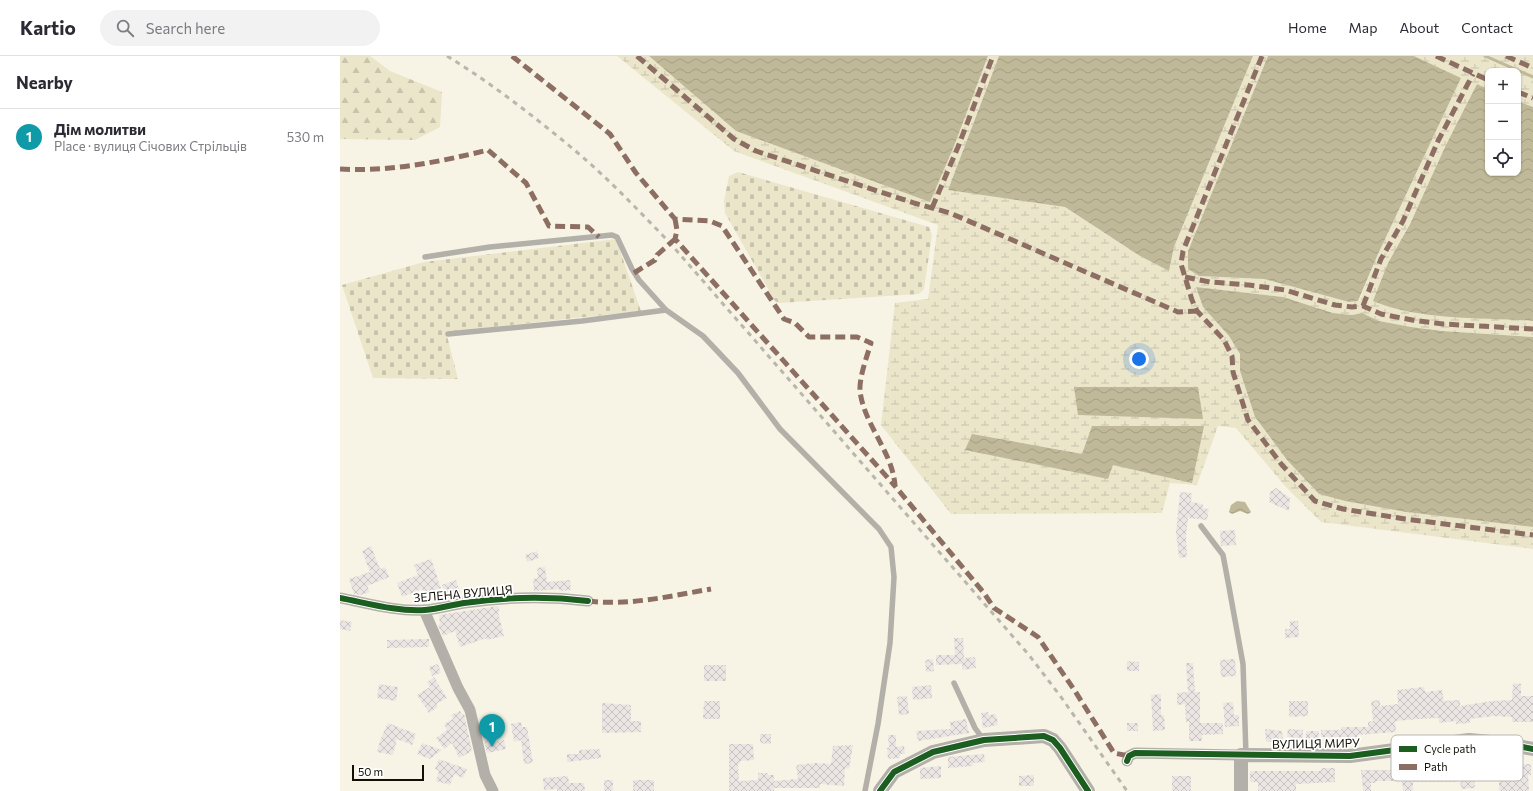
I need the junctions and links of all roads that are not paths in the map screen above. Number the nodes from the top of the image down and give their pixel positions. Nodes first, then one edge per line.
1 (426, 257) dead end
2 (666, 310) junction
3 (448, 334) dead end
4 (1201, 526) dead end
5 (340, 598) edge
6 (588, 601) dead end
7 (424, 610) junction
8 (954, 683) dead end
9 (984, 740) junction
10 (1523, 747) edge
11 (1533, 749) edge
12 (1391, 750) edge
13 (1244, 755) junction
14 (1127, 762) dead end
15 (493, 791) edge
16 (865, 791) edge
17 (880, 791) edge
18 (1088, 791) edge
19 (1241, 791) edge

1 - 2 lane
2 - 3 lane
2 - 16 lane
4 - 13 lane
5 - 7 street, ЗЕЛЕНА ВУЛИЦЯ
6 - 7 street, ЗЕЛЕНА ВУЛИЦЯ
7 - 15 street
8 - 9 lane
9 - 17 street
9 - 18 street
10 - 11 street, ВУЛИЦЯ МИРУ
12 - 13 street, ВУЛИЦЯ МИРУ
13 - 14 street, ВУЛИЦЯ МИРУ
13 - 19 street

